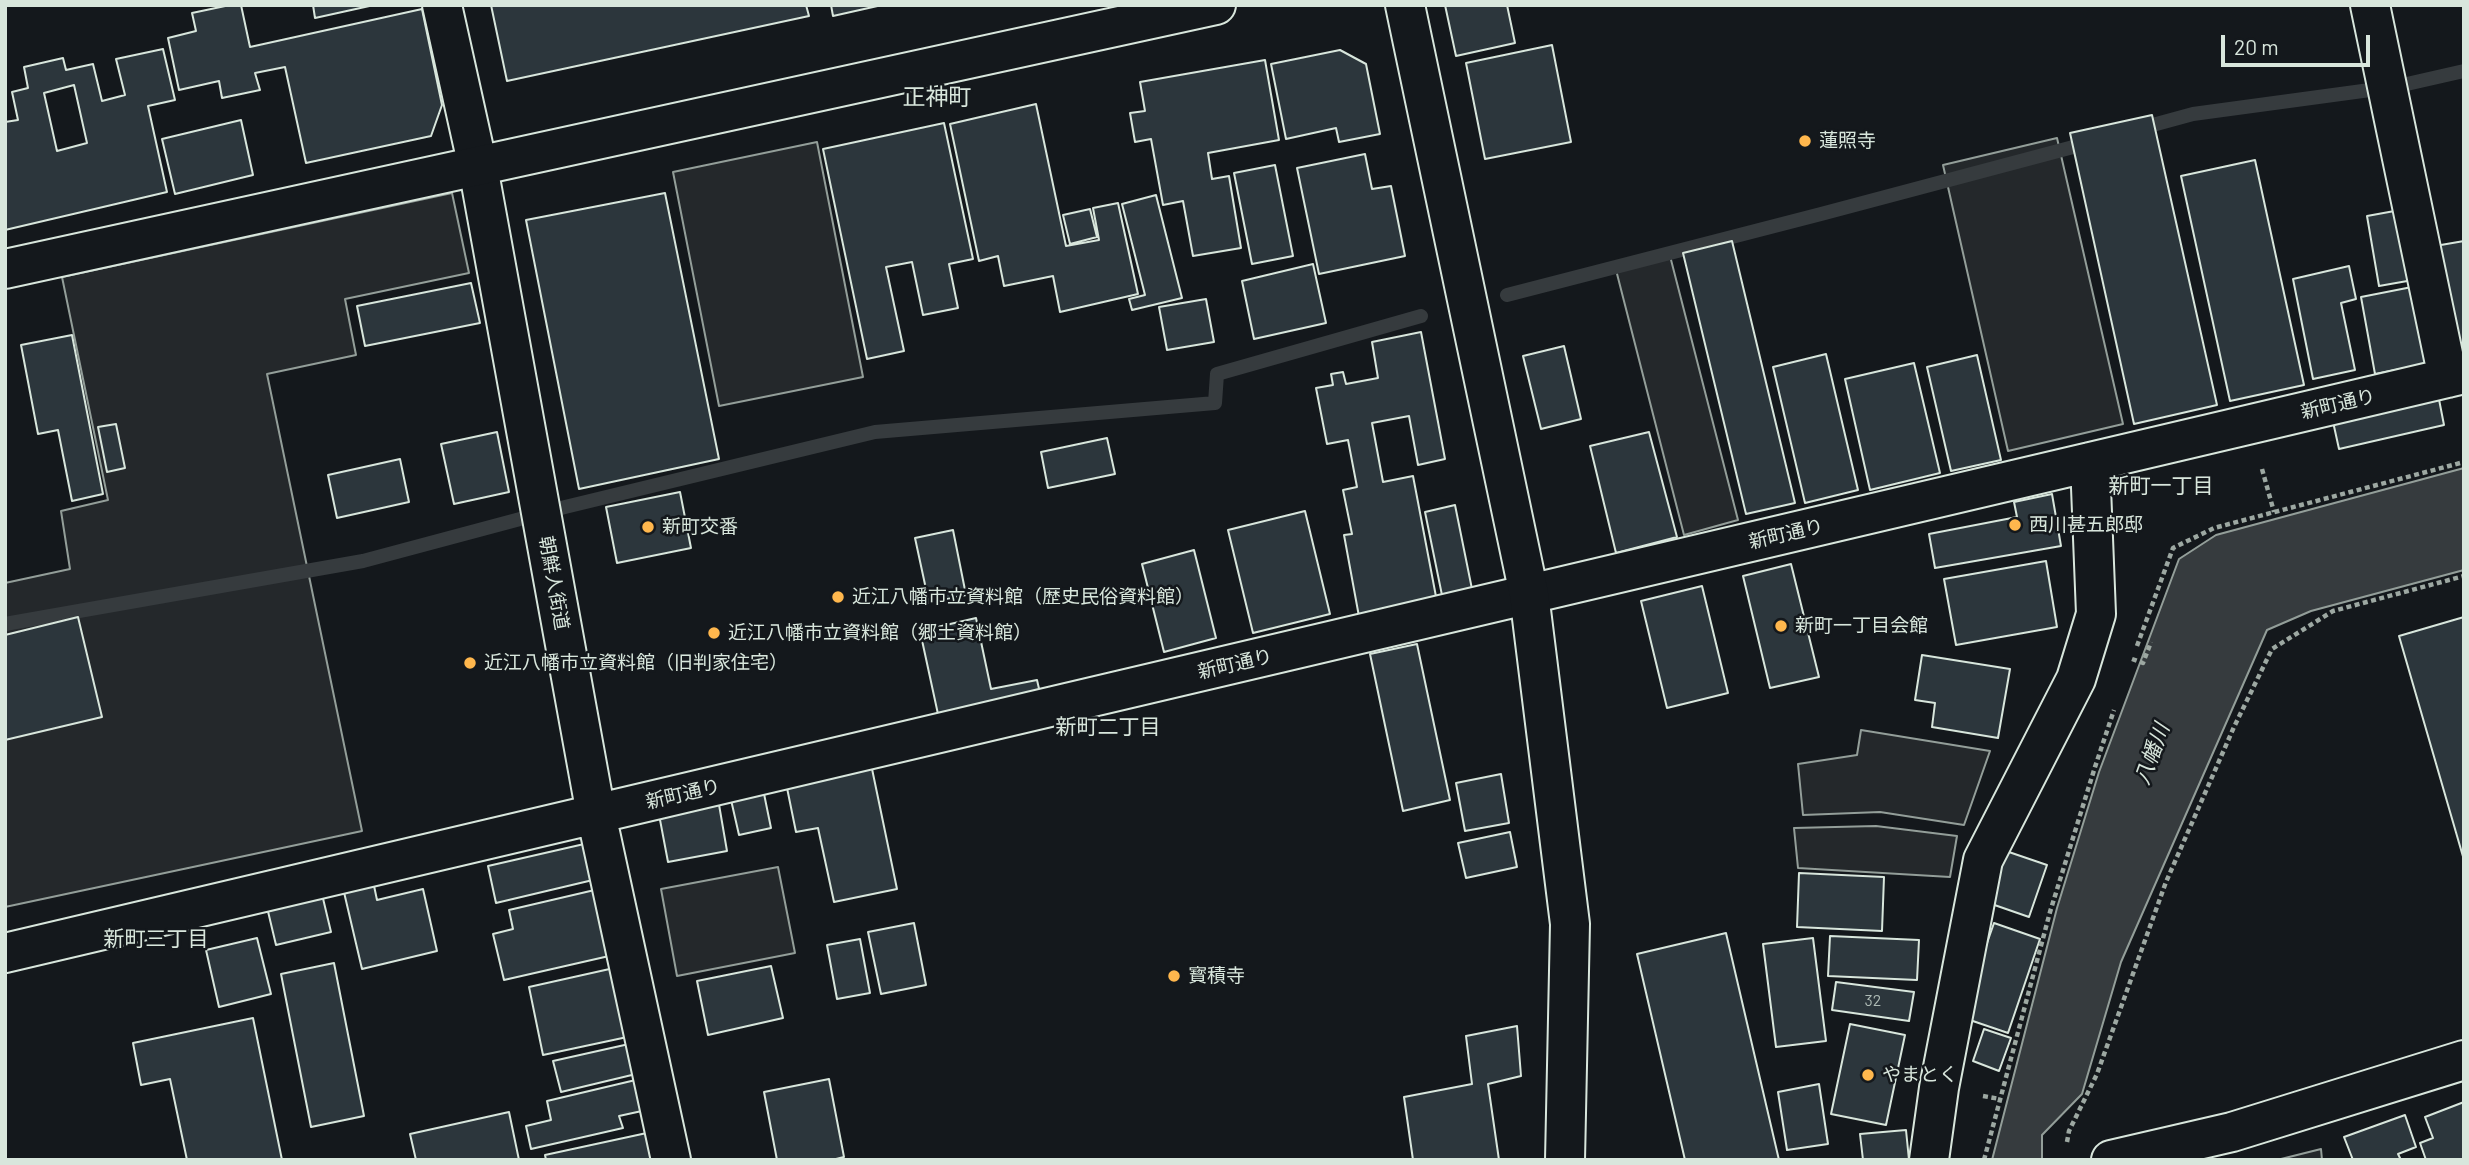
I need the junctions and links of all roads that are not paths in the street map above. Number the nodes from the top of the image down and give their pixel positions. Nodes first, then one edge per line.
1 (442, 5) edge
2 (1216, 5) edge
3 (1405, 5) edge
4 (2370, 5) edge
5 (478, 167) junction
6 (5, 269) edge
7 (2456, 376) edge
8 (2090, 463) junction
9 (1529, 594) junction
10 (596, 814) junction
11 (5, 953) edge
12 (2464, 1060) edge
13 (2228, 1146) edge
14 (671, 1160) edge
15 (1565, 1160) edge
16 (1929, 1160) edge
17 (2111, 1160) edge

1 - 5 street, 朝鮮人街道
2 - 5 street
3 - 9 street
4 - 7 street
5 - 6 street
5 - 10 street, 朝鮮人街道
7 - 8 street, 新町通り
8 - 9 street, 新町通り
8 - 16 street
9 - 10 street, 新町通り
9 - 15 street
10 - 11 street, 新町通り
10 - 14 street, 朝鮮人街道
12 - 13 street
13 - 17 street

